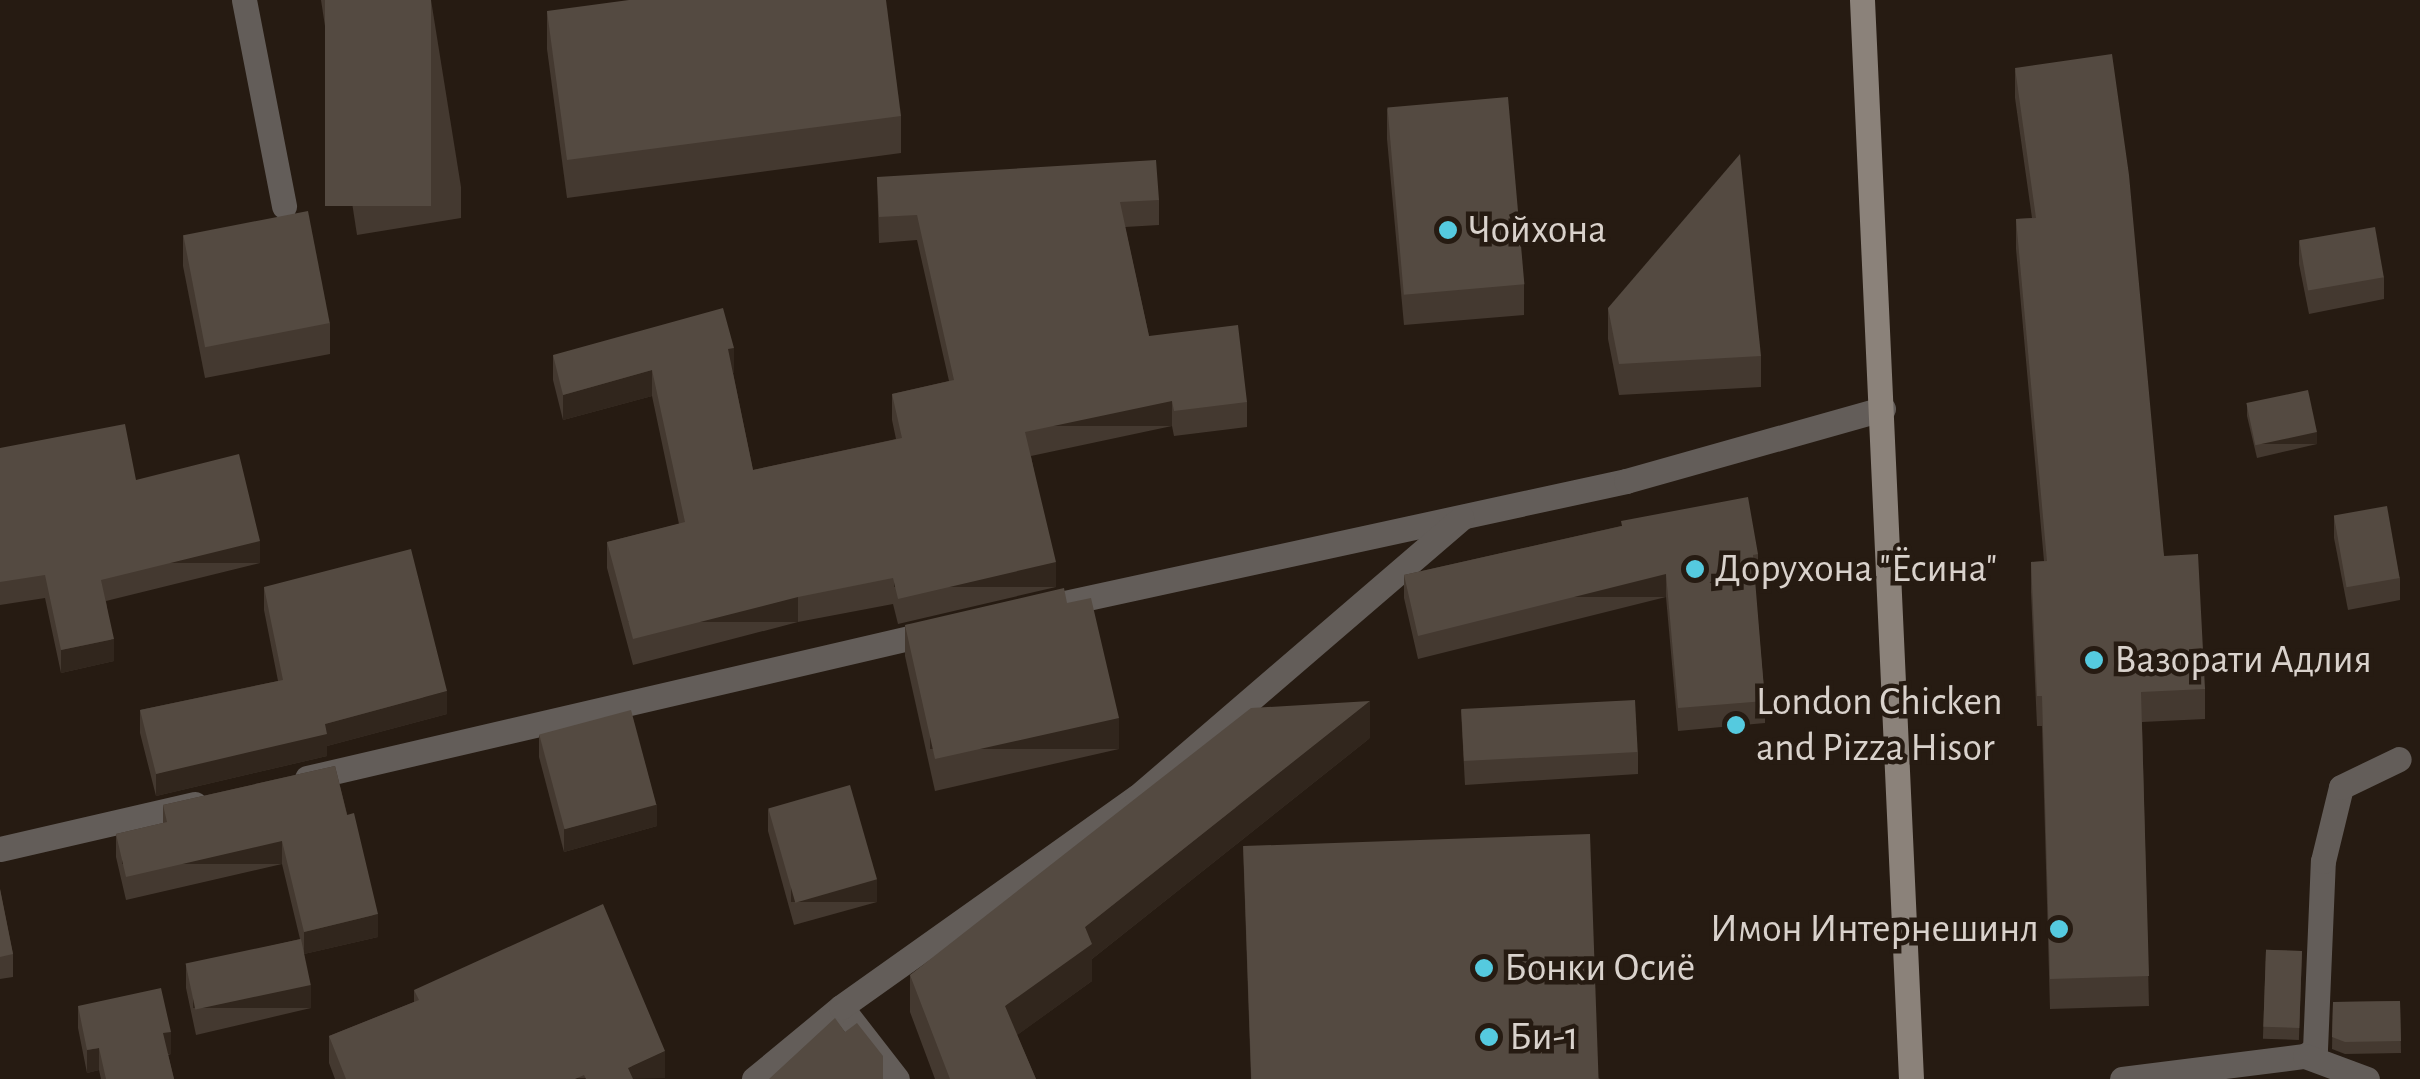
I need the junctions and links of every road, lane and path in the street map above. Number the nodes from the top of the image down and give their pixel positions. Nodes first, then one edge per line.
1 (244, 0) edge
2 (1862, 0) edge
3 (284, 206) dead end
4 (1883, 409) junction
5 (1465, 515) junction
6 (1007, 616) edge
7 (968, 625) edge
8 (2399, 759) dead end
9 (290, 782) edge
10 (213, 800) edge
11 (0, 850) edge
12 (841, 1007) junction
13 (2305, 1056) junction
14 (754, 1079) edge
15 (896, 1079) edge
16 (1911, 1079) edge
17 (2122, 1079) edge
18 (2367, 1079) edge

1 - 3 street
2 - 4 street
4 - 5 street
4 - 16 street
5 - 6 street
5 - 12 street
7 - 9 street
8 - 13 street
10 - 11 street
12 - 14 street
12 - 15 street
13 - 17 street
13 - 18 street

